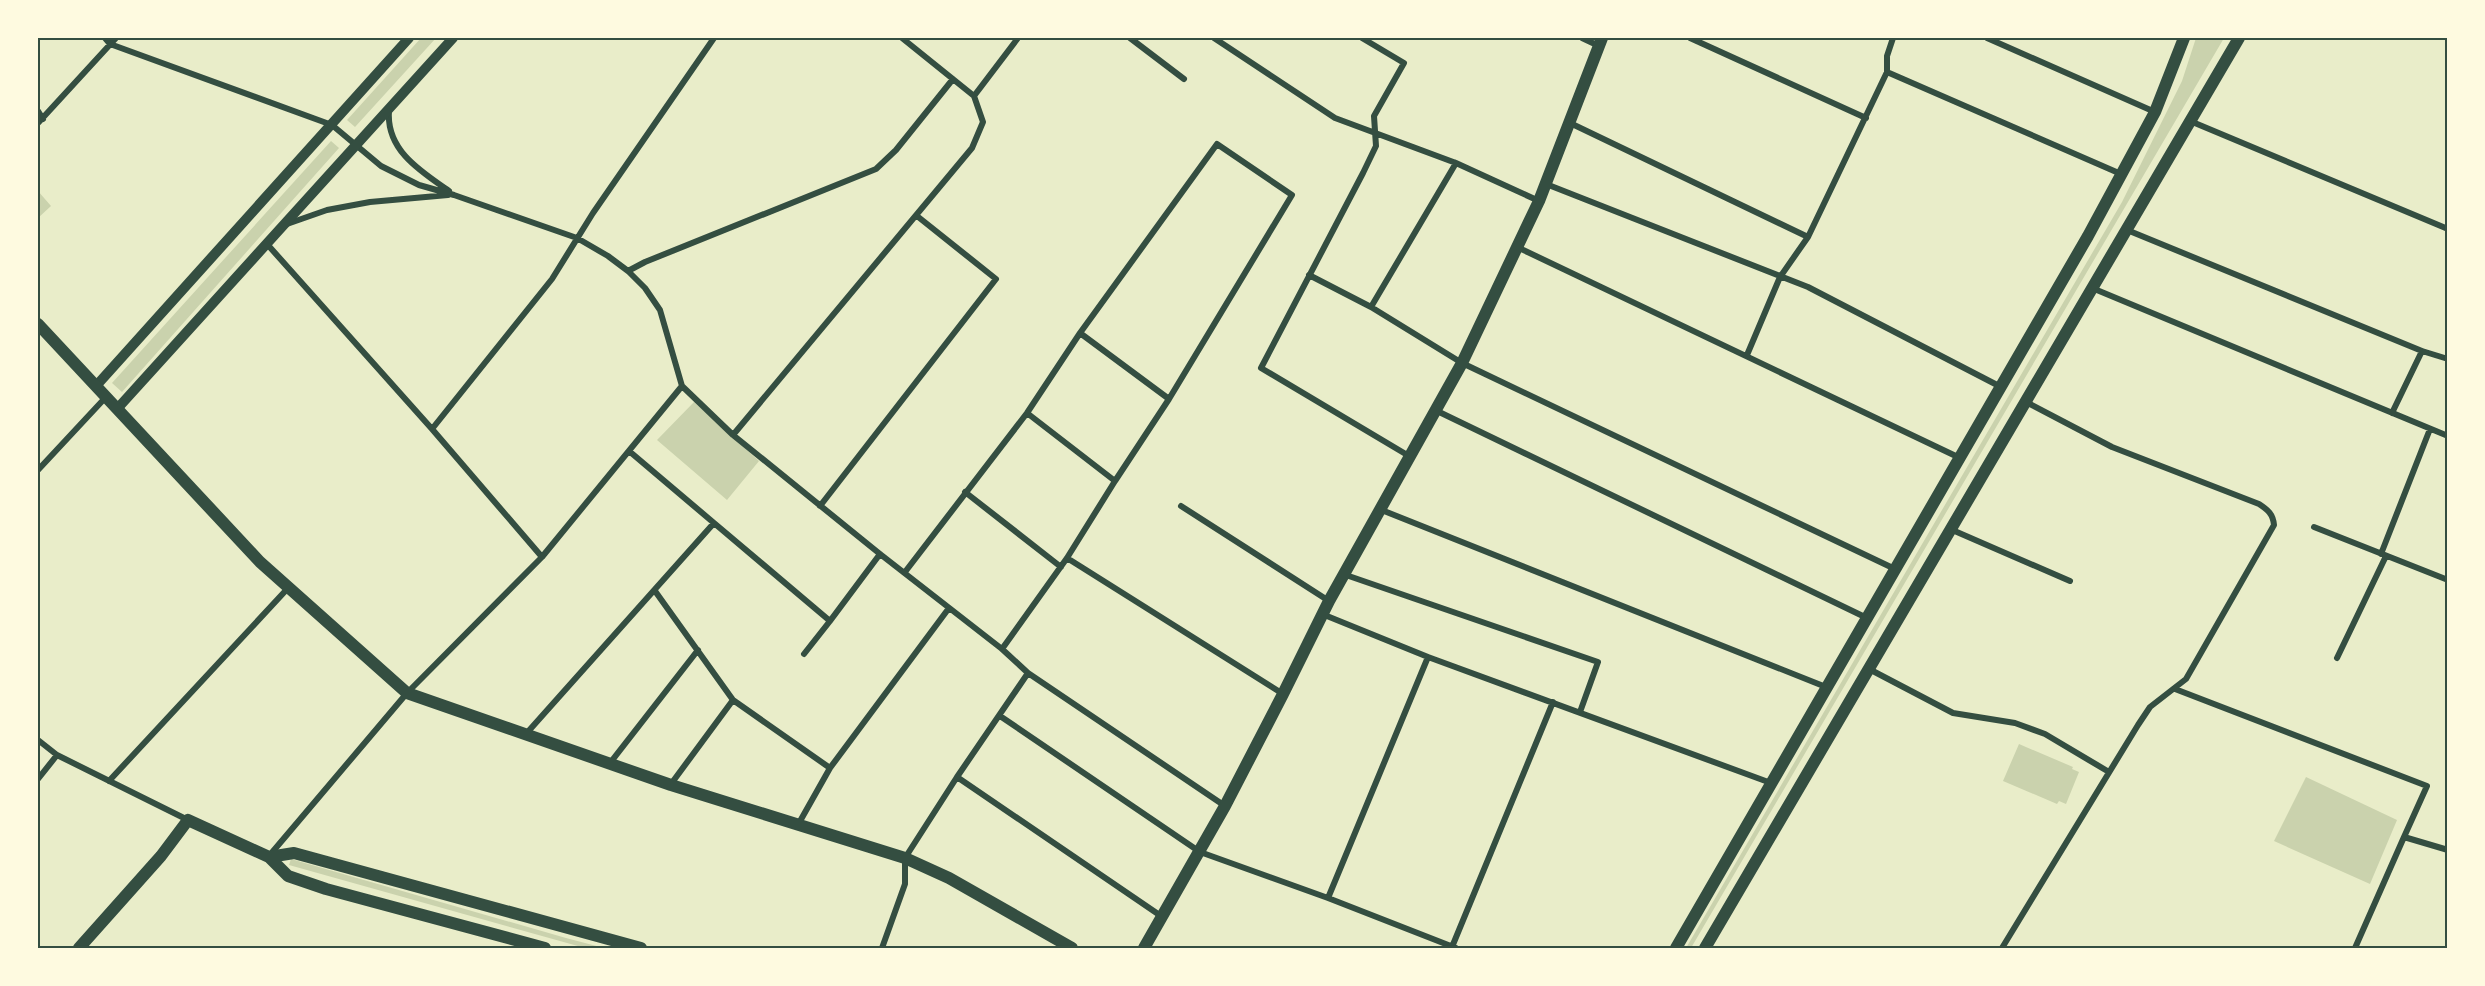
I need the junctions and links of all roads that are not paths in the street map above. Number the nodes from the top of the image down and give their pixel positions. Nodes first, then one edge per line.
1 (105, 38) edge
2 (116, 38) edge
3 (409, 38) edge
4 (453, 38) edge
5 (714, 38) edge
6 (902, 38) edge
7 (1018, 38) edge
8 (1130, 38) edge
9 (1214, 38) edge
10 (1362, 38) edge
11 (1582, 38) edge
12 (1690, 38) edge
13 (1893, 38) edge
14 (1987, 38) edge
15 (2184, 38) edge
16 (2239, 38) edge
17 (1600, 42) edge
18 (110, 44) junction
19 (1887, 72) junction
20 (953, 79) junction
21 (1184, 79) dead end
22 (974, 96) junction
23 (389, 108) junction
24 (38, 111) edge
25 (2155, 112) junction
26 (1866, 118) junction
27 (40, 121) edge
28 (2190, 121) junction
29 (1570, 123) junction
30 (332, 125) junction
31 (1375, 133) junction
32 (356, 145) junction
33 (1456, 163) junction
34 (2122, 174) junction
35 (1546, 184) junction
36 (454, 195) junction
37 (1539, 201) junction
38 (917, 216) junction
39 (283, 226) junction
40 (2127, 230) junction
41 (2448, 230) edge
42 (1808, 237) junction
43 (577, 238) junction
44 (267, 244) junction
45 (1517, 247) junction
46 (628, 271) junction
47 (1309, 274) junction
48 (1780, 277) junction
49 (2092, 288) junction
50 (1371, 307) junction
51 (38, 324) edge
52 (1080, 333) junction
53 (2422, 351) junction
54 (1746, 355) junction
55 (2448, 359) edge
56 (1462, 363) junction
57 (96, 386) junction
58 (681, 386) junction
59 (2001, 387) junction
60 (106, 397) junction
61 (1170, 399) junction
62 (2026, 402) junction
63 (1434, 409) junction
64 (117, 410) junction
65 (1027, 413) junction
66 (2392, 413) junction
67 (432, 429) junction
68 (2430, 429) junction
69 (733, 435) junction
70 (2448, 436) edge
71 (629, 451) junction
72 (1409, 456) junction
73 (1961, 458) junction
74 (38, 470) edge
75 (1115, 481) junction
76 (965, 492) junction
77 (820, 506) junction
78 (1181, 506) dead end
79 (1379, 509) junction
80 (714, 522) junction
81 (2314, 527) dead end
82 (1950, 529) junction
83 (880, 555) junction
84 (2384, 555) junction
85 (542, 557) junction
86 (1067, 558) junction
87 (1061, 567) junction
88 (1896, 570) junction
89 (905, 572) junction
90 (1343, 574) junction
91 (2448, 580) edge
92 (2070, 581) dead end
93 (289, 587) junction
94 (655, 591) junction
95 (1329, 601) junction
96 (950, 608) junction
97 (1322, 614) junction
98 (1867, 618) junction
99 (830, 621) junction
100 (1002, 649) junction
101 (698, 650) junction
102 (804, 654) dead end
103 (1428, 657) junction
104 (2337, 658) dead end
105 (1869, 669) junction
106 (1029, 673) junction
107 (1826, 687) junction
108 (2175, 689) junction
109 (407, 693) junction
110 (1283, 694) junction
111 (733, 700) junction
112 (1553, 702) junction
113 (1580, 712) junction
114 (1000, 716) junction
115 (525, 735) junction
116 (38, 740) edge
117 (57, 755) junction
118 (610, 764) junction
119 (830, 768) junction
120 (2109, 772) junction
121 (957, 777) junction
122 (38, 779) edge
123 (109, 781) junction
124 (1771, 783) junction
125 (670, 785) junction
126 (1225, 806) junction
127 (188, 820) junction
128 (798, 823) junction
129 (2404, 837) junction
130 (2448, 850) edge
131 (1200, 852) junction
132 (269, 857) junction
133 (905, 858) junction
134 (1328, 898) junction
135 (1161, 916) junction
136 (79, 948) edge
137 (545, 948) edge
138 (641, 948) edge
139 (882, 948) edge
140 (1072, 948) edge
141 (1147, 948) edge
142 (1454, 948) edge
143 (1676, 948) edge
144 (1705, 948) edge
145 (2002, 948) edge
146 (2355, 948) edge

1 - 18 street
2 - 18 street
3 - 30 street
4 - 23 street
5 - 43 street
6 - 20 street
7 - 22 street
8 - 21 street
9 - 31 street
10 - 31 street
11 - 17 street
12 - 26 street
13 - 19 street
14 - 25 street
15 - 25 main road
16 - 28 main road
17 - 29 main road
18 - 27 street
18 - 30 street
19 - 26 street
19 - 34 street
20 - 22 street
20 - 46 street
22 - 38 street
23 - 32 street
23 - 36 street
24 - 27 street
25 - 34 main road
26 - 42 street
28 - 40 main road
28 - 41 street
29 - 35 main road
29 - 42 street
30 - 32 street
30 - 57 street
31 - 33 street
31 - 47 street
32 - 36 street
32 - 39 street
33 - 37 street
33 - 50 street
34 - 59 main road
35 - 37 main road
35 - 48 street
36 - 39 street
36 - 43 street
37 - 45 main road
38 - 69 street
38 - 77 street
39 - 44 street
40 - 49 main road
40 - 53 street
42 - 48 street
43 - 46 street
43 - 67 street
44 - 64 street
44 - 67 street
45 - 54 street
45 - 56 main road
46 - 58 street
47 - 50 street
47 - 72 street
48 - 54 street
48 - 59 street
49 - 62 main road
49 - 66 street
50 - 56 street
51 - 57 main road
52 - 61 street
52 - 61 street
52 - 65 street
53 - 55 street
53 - 66 street
54 - 73 street
56 - 63 main road
56 - 88 street
57 - 60 main road
58 - 69 street
58 - 71 street
59 - 73 main road
60 - 64 main road
60 - 74 street
61 - 75 street
62 - 82 main road
62 - 108 street
63 - 72 main road
63 - 98 street
64 - 93 main road
65 - 75 street
65 - 76 street
66 - 68 street
67 - 85 street
68 - 70 street
68 - 84 street
69 - 77 street
71 - 80 street
71 - 85 street
72 - 79 main road
73 - 88 main road
75 - 86 street
76 - 87 street
76 - 89 street
77 - 83 street
78 - 95 street
79 - 90 main road
79 - 107 street
80 - 94 street
80 - 99 street
81 - 84 street
82 - 92 street
82 - 105 main road
83 - 89 street
83 - 99 street
84 - 91 street
84 - 104 street
85 - 109 street
86 - 87 street
86 - 110 street
87 - 100 street
88 - 98 main road
89 - 96 street
90 - 95 main road
90 - 113 street
93 - 109 main road
93 - 123 street
94 - 101 street
94 - 115 street
95 - 97 main road
96 - 100 street
96 - 119 street
97 - 103 street
97 - 110 main road
98 - 107 main road
99 - 102 street
100 - 106 street
101 - 111 street
101 - 118 street
103 - 112 street
103 - 134 street
105 - 120 street
105 - 144 main road
106 - 114 street
106 - 126 street
107 - 124 main road
108 - 120 street
108 - 129 street
109 - 115 main road
109 - 132 street
110 - 126 main road
111 - 119 street
111 - 125 street
112 - 113 street
112 - 142 street
113 - 124 street
114 - 121 street
114 - 131 street
115 - 118 main road
116 - 117 street
117 - 122 street
117 - 123 street
118 - 125 main road
119 - 128 street
120 - 145 street
121 - 133 street
121 - 135 street
123 - 127 street
124 - 143 main road
125 - 128 main road
126 - 131 main road
127 - 132 main road
127 - 136 main road
128 - 133 main road
129 - 130 street
129 - 146 street
131 - 134 street
131 - 135 main road
132 - 137 main road
132 - 138 main road
133 - 139 street
133 - 140 main road
134 - 142 street
135 - 141 main road

